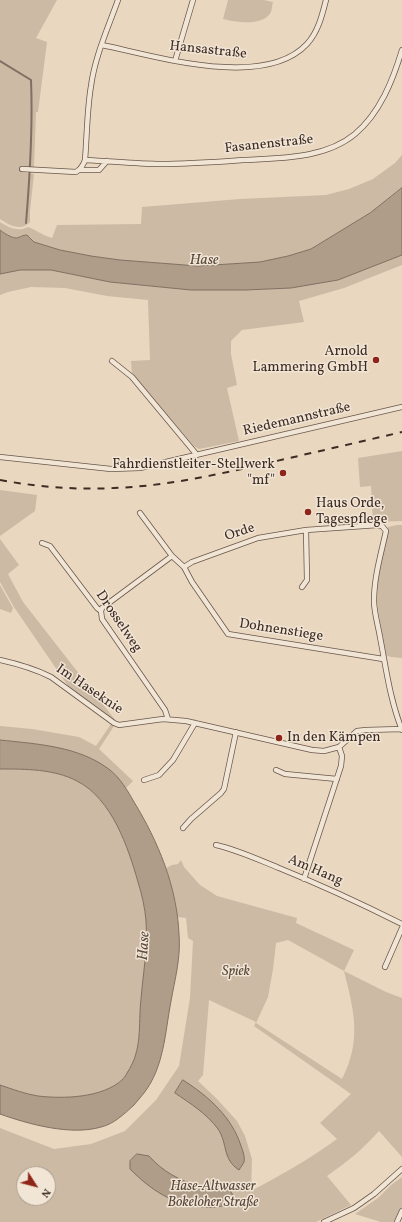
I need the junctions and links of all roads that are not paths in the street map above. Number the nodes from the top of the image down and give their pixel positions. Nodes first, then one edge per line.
1 (118, 0) edge
2 (193, 0) edge
3 (326, 0) edge
4 (102, 45) junction
5 (402, 50) edge
6 (175, 61) junction
7 (85, 160) junction
8 (107, 161) junction
9 (24, 169) dead end
10 (80, 170) junction
11 (112, 361) dead end
12 (402, 407) edge
13 (197, 455) junction
14 (0, 457) edge
15 (140, 514) dead end
16 (306, 530) junction
17 (42, 543) dead end
18 (172, 556) junction
19 (184, 567) junction
20 (302, 586) dead end
21 (101, 612) junction
22 (383, 659) junction
23 (0, 660) edge
24 (168, 719) junction
25 (195, 723) junction
26 (402, 729) edge
27 (236, 732) junction
28 (340, 747) junction
29 (276, 770) dead end
30 (144, 780) dead end
31 (337, 780) junction
32 (183, 828) dead end
33 (216, 845) dead end
34 (304, 878) junction
35 (402, 924) edge
36 (402, 928) edge
37 (385, 968) dead end
38 (402, 1169) edge
39 (402, 1211) edge
40 (324, 1222) edge
41 (397, 1222) edge

1 - 4 street
2 - 6 street
3 - 6 street, Hansastraße
4 - 6 street, Hansastraße
4 - 7 street
5 - 8 street, Fasanenstraße
7 - 8 street, Fasanenstraße
7 - 10 street
8 - 10 street
9 - 10 street
11 - 13 street
12 - 13 street, Riedemannstraße
13 - 14 street, Riedemannstraße
15 - 18 street, Dohnenstiege
16 - 19 street, Orde
16 - 20 street
16 - 22 street, Orde
17 - 21 street, Drosselweg
18 - 19 street, Dohnenstiege
18 - 21 street
19 - 22 street, Dohnenstiege
21 - 24 street, Drosselweg
22 - 26 street
23 - 24 street, Im Haseknie
24 - 25 street
25 - 27 street
25 - 30 street
26 - 28 street
27 - 28 street
27 - 32 street
28 - 31 street
29 - 31 street
31 - 34 street
33 - 34 street, Am Hang
34 - 35 street, Am Hang
36 - 37 street
38 - 40 street
39 - 41 street

